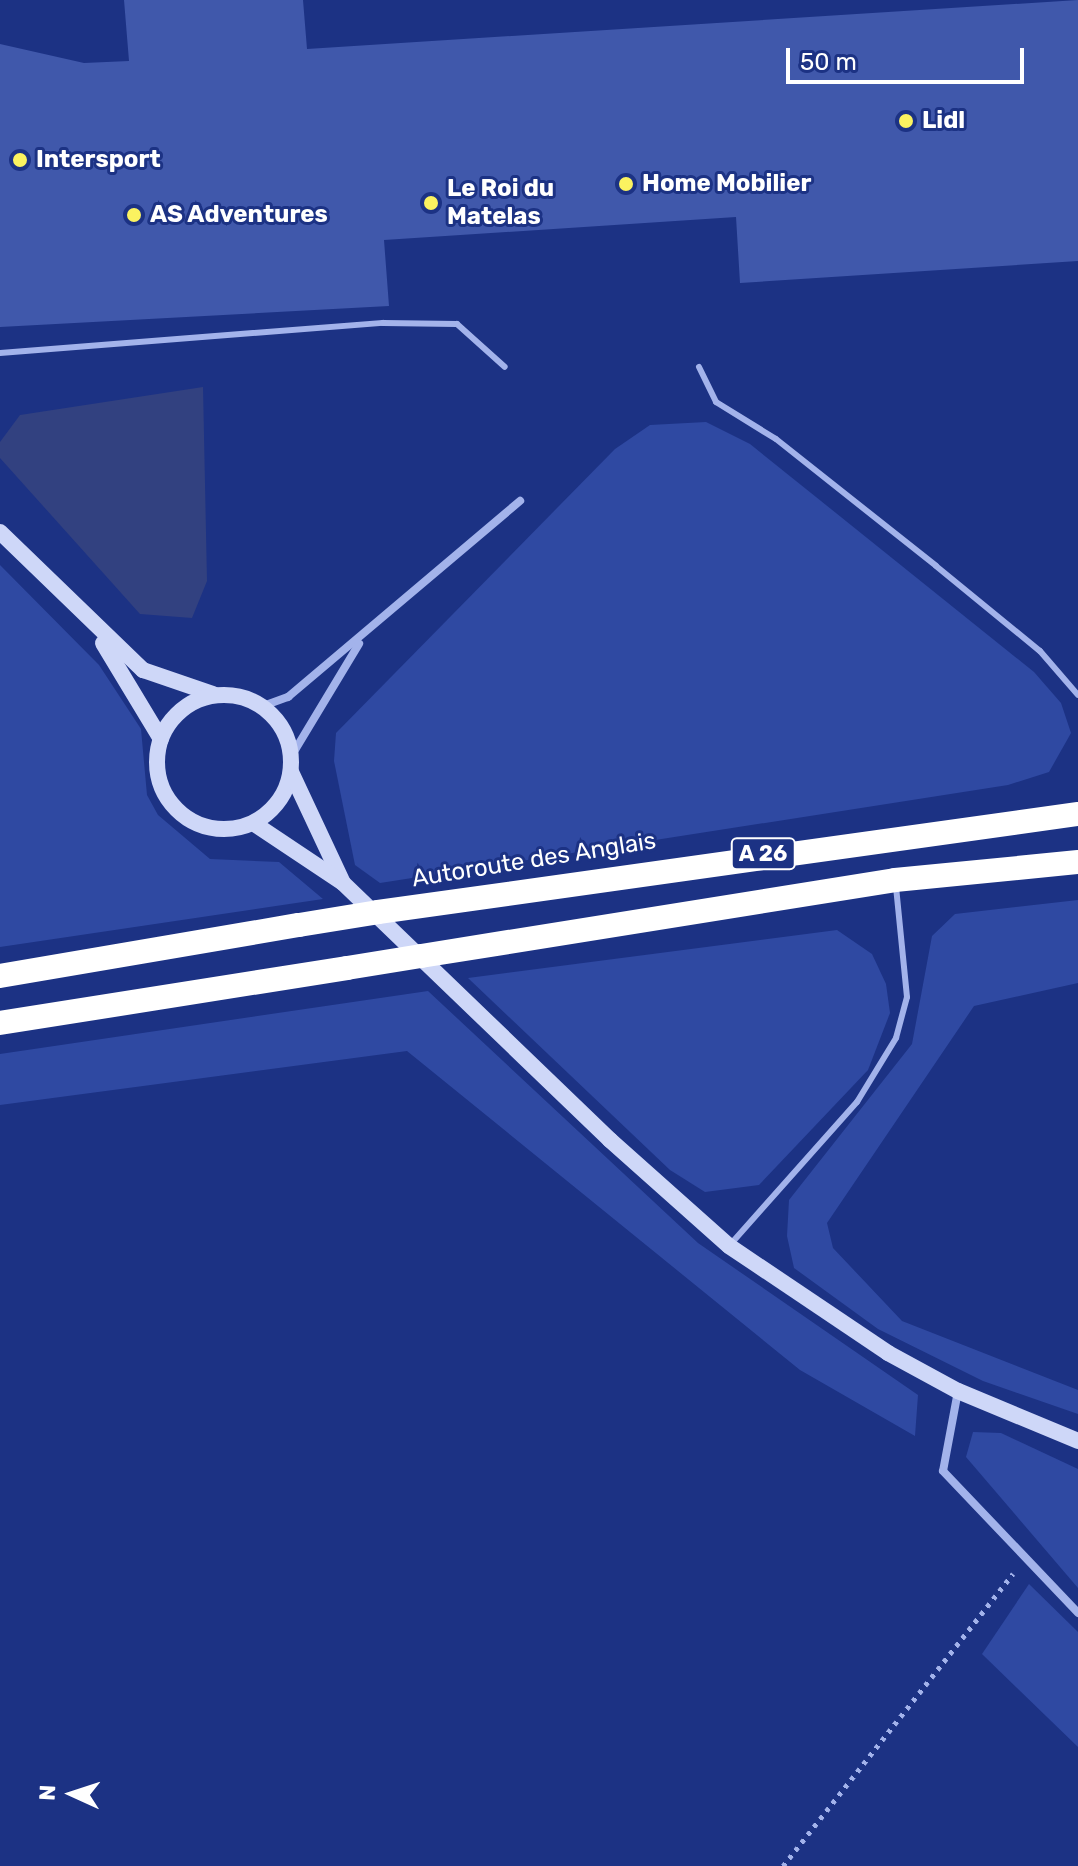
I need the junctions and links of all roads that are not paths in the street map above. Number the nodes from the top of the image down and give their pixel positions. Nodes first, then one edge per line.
1 (0, 353) edge
2 (505, 367) dead end
3 (699, 367) dead end
4 (520, 501) dead end
5 (0, 532) edge
6 (89, 621) junction
7 (364, 636) junction
8 (214, 695) junction
9 (1078, 695) edge
10 (263, 706) junction
11 (161, 739) junction
12 (291, 764) junction
13 (1078, 814) edge
14 (253, 823) junction
15 (1078, 862) edge
16 (895, 880) junction
17 (343, 883) junction
18 (0, 976) edge
19 (0, 1023) edge
20 (729, 1246) junction
21 (958, 1391) junction
22 (1078, 1441) edge
23 (1078, 1613) edge

1 - 2 lane
3 - 9 lane
4 - 7 street
5 - 6 street
6 - 8 street
6 - 11 street
7 - 10 street
7 - 12 street
8 - 10 street
8 - 11 street
10 - 12 street
11 - 14 street
12 - 14 street
12 - 17 street
13 - 18 highway, Autoroute des Anglais / A 26, bridge
14 - 17 street
15 - 16 highway, A 26
16 - 19 highway, A 26, bridge
16 - 20 lane
17 - 20 street
20 - 21 street
21 - 22 street
21 - 23 street

